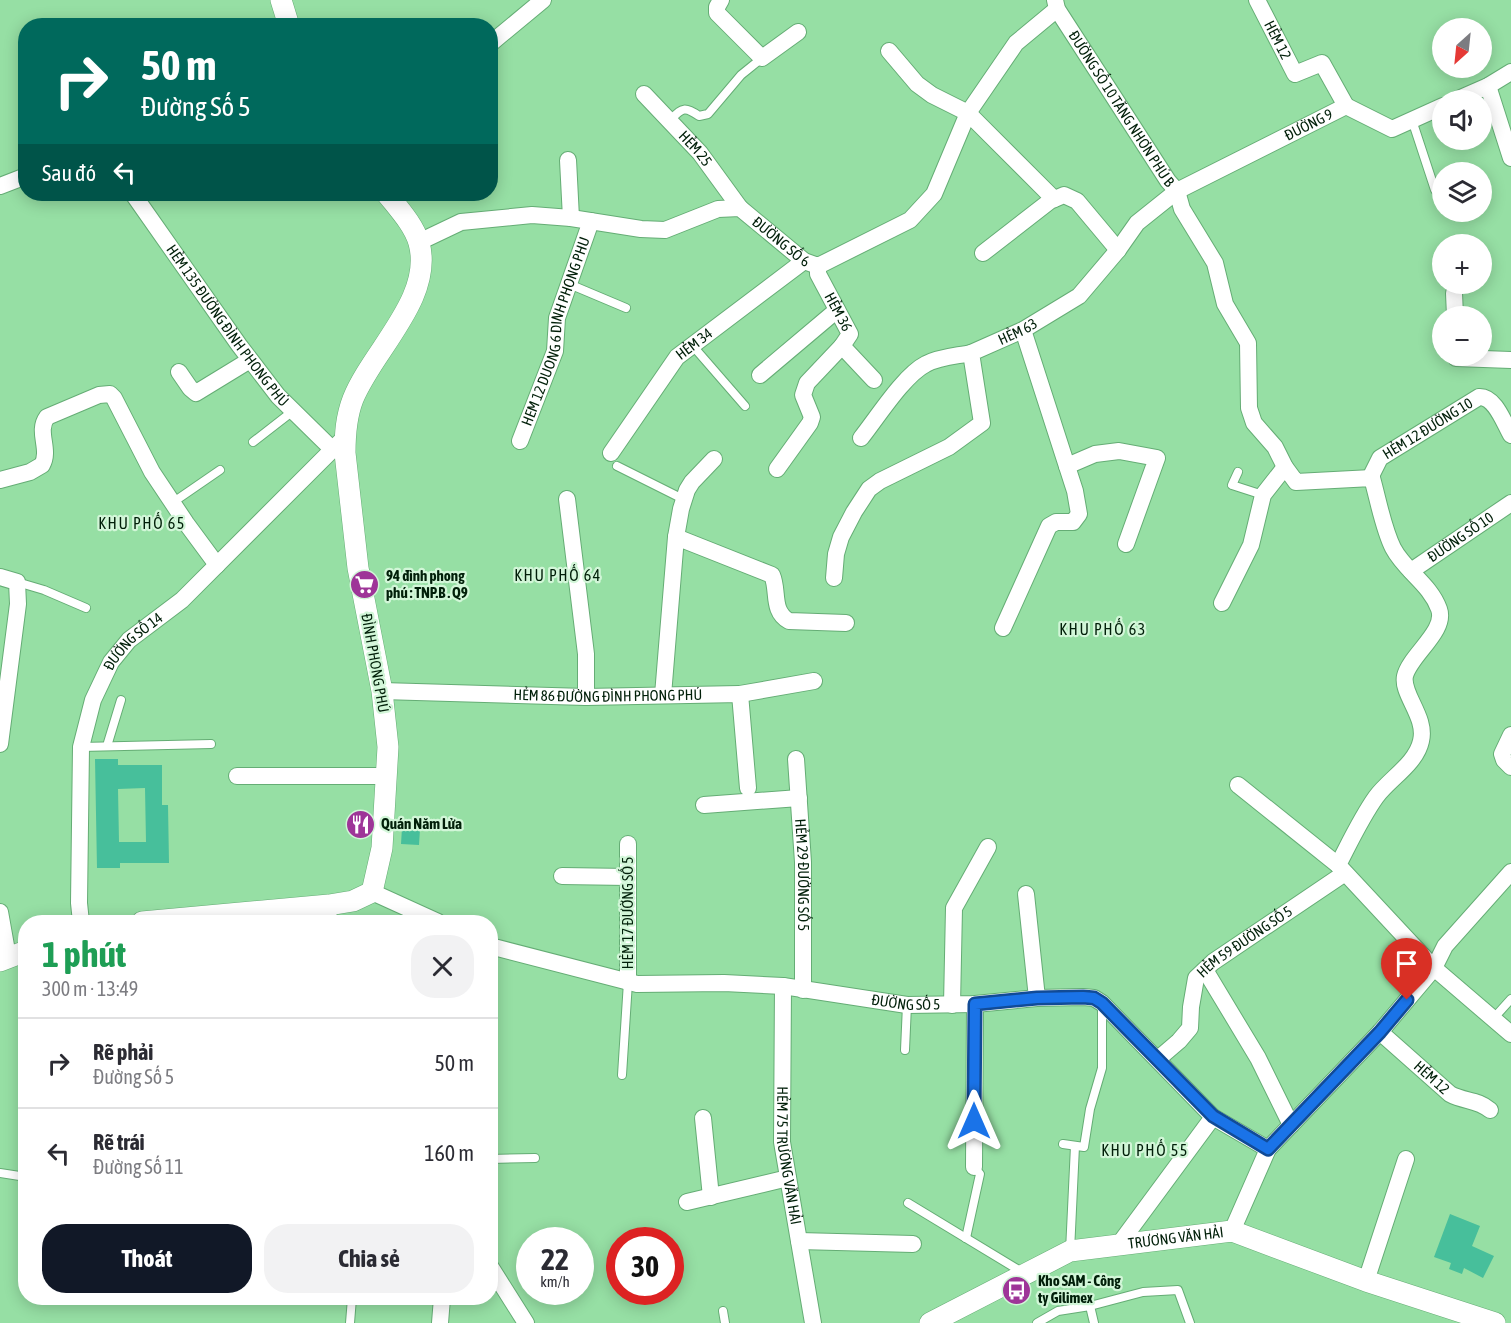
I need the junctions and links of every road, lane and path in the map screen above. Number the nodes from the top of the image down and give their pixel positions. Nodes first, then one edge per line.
1 (281, 0) edge
2 (543, 0) edge
3 (721, 0) edge
4 (1257, 0) edge
5 (1056, 4) edge
6 (287, 18) edge
7 (798, 32) dead end
8 (498, 37) edge
9 (889, 51) dead end
10 (762, 58) junction
11 (1511, 72) edge
12 (1488, 86) junction
13 (1479, 90) edge
14 (644, 94) dead end
15 (1346, 106) junction
16 (1432, 111) edge
17 (968, 113) junction
18 (1412, 120) junction
19 (669, 121) junction
20 (1511, 158) edge
21 (568, 160) dead end
22 (18, 179) edge
23 (1432, 181) edge
24 (0, 186) edge
25 (1177, 191) junction
26 (1054, 199) junction
27 (139, 201) edge
28 (392, 201) edge
29 (740, 208) junction
30 (571, 218) junction
31 (591, 221) junction
32 (419, 242) junction
33 (1118, 250) junction
34 (983, 253) dead end
35 (811, 264) junction
36 (569, 284) junction
37 (626, 308) dead end
38 (837, 310) junction
39 (1023, 330) junction
40 (691, 344) junction
41 (842, 346) junction
42 (971, 353) junction
43 (1492, 359) edge
44 (250, 360) junction
45 (1511, 360) edge
46 (179, 372) dead end
47 (760, 375) dead end
48 (874, 380) dead end
49 (745, 406) dead end
50 (292, 411) junction
51 (1511, 435) edge
52 (861, 438) dead end
53 (520, 441) dead end
54 (253, 442) dead end
55 (339, 443) junction
56 (714, 459) dead end
57 (614, 460) joint
58 (1067, 466) junction
59 (1285, 467) junction
60 (777, 469) dead end
61 (220, 470) dead end
62 (1238, 472) dead end
63 (1372, 478) junction
64 (0, 480) edge
65 (1263, 495) junction
66 (567, 499) dead end
67 (683, 499) junction
68 (172, 503) junction
69 (1511, 503) edge
70 (676, 537) junction
71 (1126, 544) dead end
72 (217, 565) junction
73 (1411, 571) junction
74 (0, 577) edge
75 (834, 578) dead end
76 (17, 582) junction
77 (1222, 603) dead end
78 (86, 608) dead end
79 (846, 623) dead end
80 (1003, 628) dead end
81 (814, 681) dead end
82 (382, 691) junction
83 (740, 694) junction
84 (663, 695) junction
85 (586, 697) junction
86 (121, 700) dead end
87 (2, 717) edge
88 (1511, 735) edge
89 (0, 744) edge
90 (212, 744) dead end
91 (107, 746) junction
92 (81, 747) junction
93 (796, 759) dead end
94 (1511, 767) edge
95 (237, 776) dead end
96 (386, 776) junction
97 (1238, 785) dead end
98 (748, 788) dead end
99 (799, 798) junction
100 (704, 805) dead end
101 (628, 844) dead end
102 (988, 847) dead end
103 (1341, 869) junction
104 (1511, 872) edge
105 (562, 876) dead end
106 (628, 877) junction
107 (372, 892) junction
108 (1026, 894) dead end
109 (0, 912) edge
110 (329, 914) edge
111 (80, 915) edge
112 (306, 915) edge
113 (423, 915) edge
114 (498, 948) edge
115 (11, 956) edge
116 (1434, 968) junction
117 (1204, 970) junction
118 (628, 982) junction
119 (783, 986) junction
120 (803, 990) junction
121 (1037, 998) junction
122 (1511, 999) edge
123 (1102, 1003) junction
124 (975, 1004) junction
125 (907, 1005) junction
126 (952, 1005) junction
127 (1493, 1019) junction
128 (1380, 1032) junction
129 (1511, 1034) edge
130 (905, 1050) dead end
131 (1158, 1059) junction
132 (622, 1075) dead end
133 (1490, 1110) dead end
134 (1213, 1116) junction
135 (703, 1118) dead end
136 (1291, 1125) junction
137 (1063, 1144) dead end
138 (1075, 1146) junction
139 (1268, 1149) junction
140 (535, 1158) dead end
141 (498, 1159) edge
142 (1406, 1159) dead end
143 (974, 1167) joint
144 (0, 1173) edge
145 (18, 1176) edge
146 (788, 1178) junction
147 (711, 1197) junction
148 (687, 1202) dead end
149 (908, 1203) dead end
150 (1232, 1231) junction
151 (966, 1238) junction
152 (799, 1241) junction
153 (913, 1244) dead end
154 (1117, 1246) junction
155 (1070, 1251) junction
156 (1025, 1274) junction
157 (498, 1279) edge
158 (1366, 1281) junction
159 (351, 1305) edge
160 (441, 1305) edge
161 (1090, 1306) junction
162 (723, 1311) dead end
163 (350, 1323) edge
164 (440, 1323) edge
165 (526, 1323) edge
166 (725, 1323) edge
167 (813, 1323) edge
168 (930, 1323) edge
169 (1037, 1323) edge
170 (1094, 1323) edge
171 (1190, 1323) edge
172 (1494, 1323) edge

1 - 6 street
2 - 8 street
3 - 10 street
4 - 15 street, HẺM 12
5 - 17 street, ĐƯỜNG SỐ 6
5 - 25 street, ĐƯỜNG SỐ 10 TĂNG NHƠN PHÚ B
7 - 10 street
9 - 17 street
10 - 19 lane
11 - 12 street
12 - 13 street
12 - 20 street
14 - 19 street, HẺM 25
15 - 18 street, ĐƯỜNG 9
15 - 25 street, ĐƯỜNG 9
16 - 18 street, ĐƯỜNG 9
17 - 26 street
17 - 35 street, ĐƯỜNG SỐ 6
18 - 23 lane
19 - 29 street, HẺM 25
21 - 30 street
22 - 24 street
25 - 33 street, HẺM 63
25 - 59 street, ĐƯỜNG SỐ 10 TĂNG NHƠN PHÚ B
26 - 33 street
26 - 34 street
27 - 44 street, HẺM 135 ĐƯỜNG ĐÌNH PHONG PHÚ
28 - 32 street, ĐÌNH PHONG PHÚ
29 - 31 street, ĐƯỜNG SỐ 6
29 - 35 street, ĐƯỜNG SỐ 6
30 - 31 street, ĐƯỜNG SỐ 6
30 - 32 street, ĐƯỜNG SỐ 6
31 - 36 street, HEM 12 DUONG 6 DINH PHONG PHU
32 - 55 street, ĐÌNH PHONG PHÚ
33 - 39 street, HẺM 63
35 - 38 street, HẺM 36
35 - 40 street, HẺM 34
36 - 37 lane
36 - 53 street, HEM 12 DUONG 6 DINH PHONG PHU
38 - 41 street, HẺM 36
38 - 47 street
39 - 42 street, HẺM 63
39 - 58 street
40 - 49 lane
40 - 57 street, HẺM 34
41 - 48 street, HẺM 36
41 - 60 street
42 - 52 street, HẺM 63
42 - 75 street
43 - 45 street
44 - 46 street
44 - 50 street, HẺM 135 ĐƯỜNG ĐÌNH PHONG PHÚ
50 - 54 lane
50 - 55 street, HẺM 135 ĐƯỜNG ĐÌNH PHONG PHÚ
51 - 63 street, HẺM 12 ĐƯỜNG 10
55 - 72 street, ĐƯỜNG SỐ 14
55 - 82 street, ĐÌNH PHONG PHÚ
56 - 67 street
57 - 67 lane
58 - 71 street
58 - 80 street
59 - 63 street, ĐƯỜNG SỐ 10 TĂNG NHƠN PHÚ B
59 - 65 street
61 - 68 lane
62 - 65 lane
63 - 73 street
64 - 68 street
65 - 77 street
66 - 85 street
67 - 70 street
68 - 72 street
69 - 73 street, ĐƯỜNG SỐ 10
70 - 79 street
70 - 84 street
72 - 92 street, ĐƯỜNG SỐ 14
73 - 103 street
74 - 76 street
76 - 78 lane
76 - 87 street
81 - 83 street, HẺM 86 ĐƯỜNG ĐÌNH PHONG PHÚ
82 - 85 street, HẺM 86 ĐƯỜNG ĐÌNH PHONG PHÚ
82 - 96 street, ĐÌNH PHONG PHÚ
83 - 84 street, HẺM 86 ĐƯỜNG ĐÌNH PHONG PHÚ
83 - 98 street
84 - 85 street, HẺM 86 ĐƯỜNG ĐÌNH PHONG PHÚ
86 - 91 lane
87 - 89 street
88 - 94 street
90 - 91 lane
91 - 92 lane
92 - 111 street, ĐƯỜNG SỐ 14
93 - 99 street, HẺM 29 ĐƯỜNG SỐ 5
95 - 96 street
96 - 107 street, ĐÌNH PHONG PHÚ
97 - 103 street
99 - 100 street
99 - 120 street, HẺM 29 ĐƯỜNG SỐ 5
101 - 106 street, HẺM 17 ĐƯỜNG SỐ 5
102 - 126 street
103 - 116 street
103 - 117 street, HẺM 59 ĐƯỜNG SỐ 5
104 - 116 street
105 - 106 street
106 - 118 street, HẺM 17 ĐƯỜNG SỐ 5
107 - 110 street
107 - 113 street
108 - 121 street
109 - 115 street
110 - 112 street
114 - 118 street, ĐƯỜNG SỐ 5
116 - 127 street
116 - 128 street
117 - 131 street, HẺM 59 ĐƯỜNG SỐ 5
117 - 136 street
118 - 119 street, ĐƯỜNG SỐ 5
118 - 132 lane
119 - 120 street, ĐƯỜNG SỐ 5
119 - 146 street, HẺM 75 TRƯƠNG VĂN HẢI
120 - 125 street, ĐƯỜNG SỐ 5
121 - 123 street, ĐƯỜNG SỐ 5
121 - 124 street, ĐƯỜNG SỐ 5
122 - 127 lane
123 - 131 street
123 - 138 lane
124 - 126 street, ĐƯỜNG SỐ 5
124 - 143 street
125 - 126 street, ĐƯỜNG SỐ 5
125 - 130 lane
127 - 129 street
128 - 133 street, HẺM 12
128 - 136 street
131 - 134 street
134 - 139 street
134 - 154 street
135 - 147 street
136 - 139 street
137 - 138 lane
138 - 155 lane
139 - 150 street
140 - 141 lane
142 - 158 street
143 - 151 lane
144 - 145 lane
146 - 147 street
146 - 152 street, HẺM 75 TRƯƠNG VĂN HẢI
147 - 148 street
149 - 151 lane
150 - 154 street, TRƯƠNG VĂN HẢI
150 - 158 street, TRƯƠNG VĂN HẢI
151 - 156 lane
152 - 153 street
152 - 167 street, HẺM 75 TRƯƠNG VĂN HẢI
154 - 155 street, TRƯƠNG VĂN HẢI
155 - 156 street, TRƯƠNG VĂN HẢI
156 - 168 street, TRƯƠNG VĂN HẢI
157 - 165 street
158 - 172 street, TRƯƠNG VĂN HẢI
159 - 163 lane
160 - 164 street
161 - 169 lane
161 - 170 lane
161 - 171 lane
162 - 166 lane

